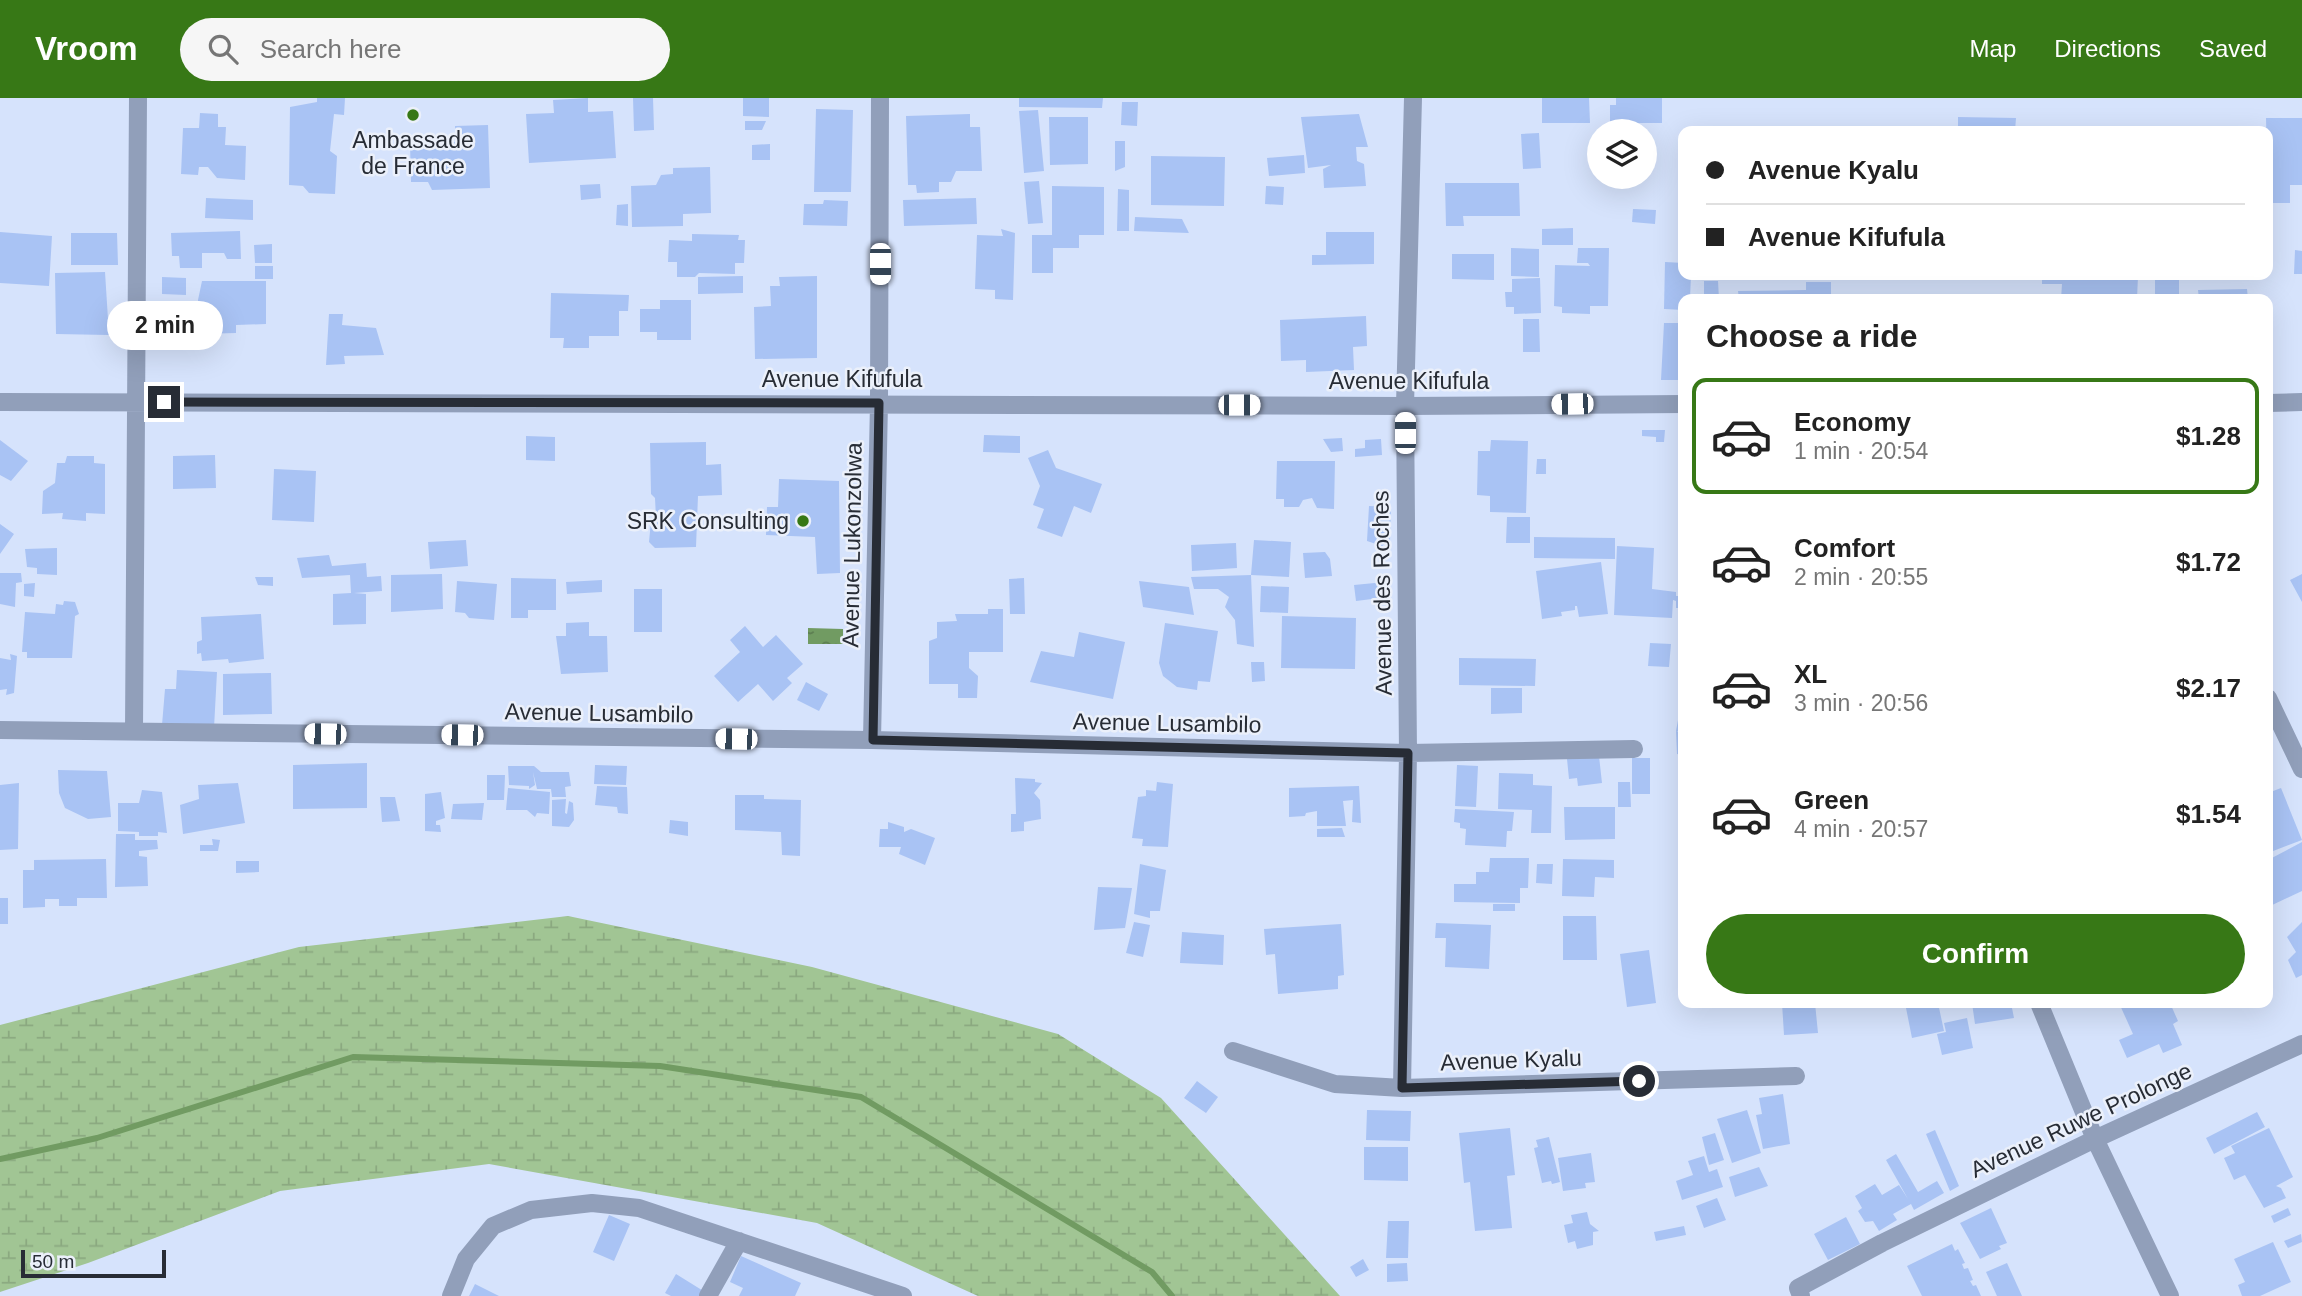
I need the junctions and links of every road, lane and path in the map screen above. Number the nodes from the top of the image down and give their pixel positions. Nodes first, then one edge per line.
1 (138, 98) edge
2 (880, 98) edge
3 (1413, 98) edge
4 (0, 402) edge
5 (136, 402) junction
6 (2302, 402) edge
7 (879, 403) junction
8 (2273, 403) edge
9 (1678, 404) edge
10 (1405, 406) junction
11 (2273, 708) edge
12 (0, 730) edge
13 (134, 731) junction
14 (873, 740) junction
15 (1634, 749) dead end
16 (1408, 753) junction
17 (2302, 769) edge
18 (2041, 1008) edge
19 (2302, 1044) edge
20 (1233, 1051) dead end
21 (1796, 1076) dead end
22 (1402, 1088) junction
23 (2095, 1139) junction
24 (739, 1241) junction
25 (451, 1296) edge
26 (708, 1296) edge
27 (903, 1296) edge
28 (1801, 1296) edge
29 (2170, 1296) edge

1 - 5 street
2 - 7 street, Avenue Lukonzolwa
3 - 10 street, Avenue des Roches
4 - 5 street, Avenue Kifufula
5 - 7 street, Avenue Kifufula
5 - 13 street
6 - 8 street
7 - 10 street, Avenue Kifufula
7 - 14 street, Avenue Lukonzolwa
9 - 10 street, Avenue Kifufula
10 - 16 street, Avenue des Roches
11 - 17 street
12 - 13 street, Avenue Lusambilo
13 - 14 street, Avenue Lusambilo
14 - 16 street, Avenue Lusambilo
15 - 16 street, Avenue Lusambilo
16 - 22 street, Avenue des Roches
18 - 23 street
19 - 23 street, Avenue Ruwe Prolonge
20 - 22 street, Avenue Kyalu
21 - 22 street, Avenue Kyalu
23 - 28 street, Avenue Ruwe Prolonge
23 - 29 street
24 - 25 street
24 - 26 street
24 - 27 street

